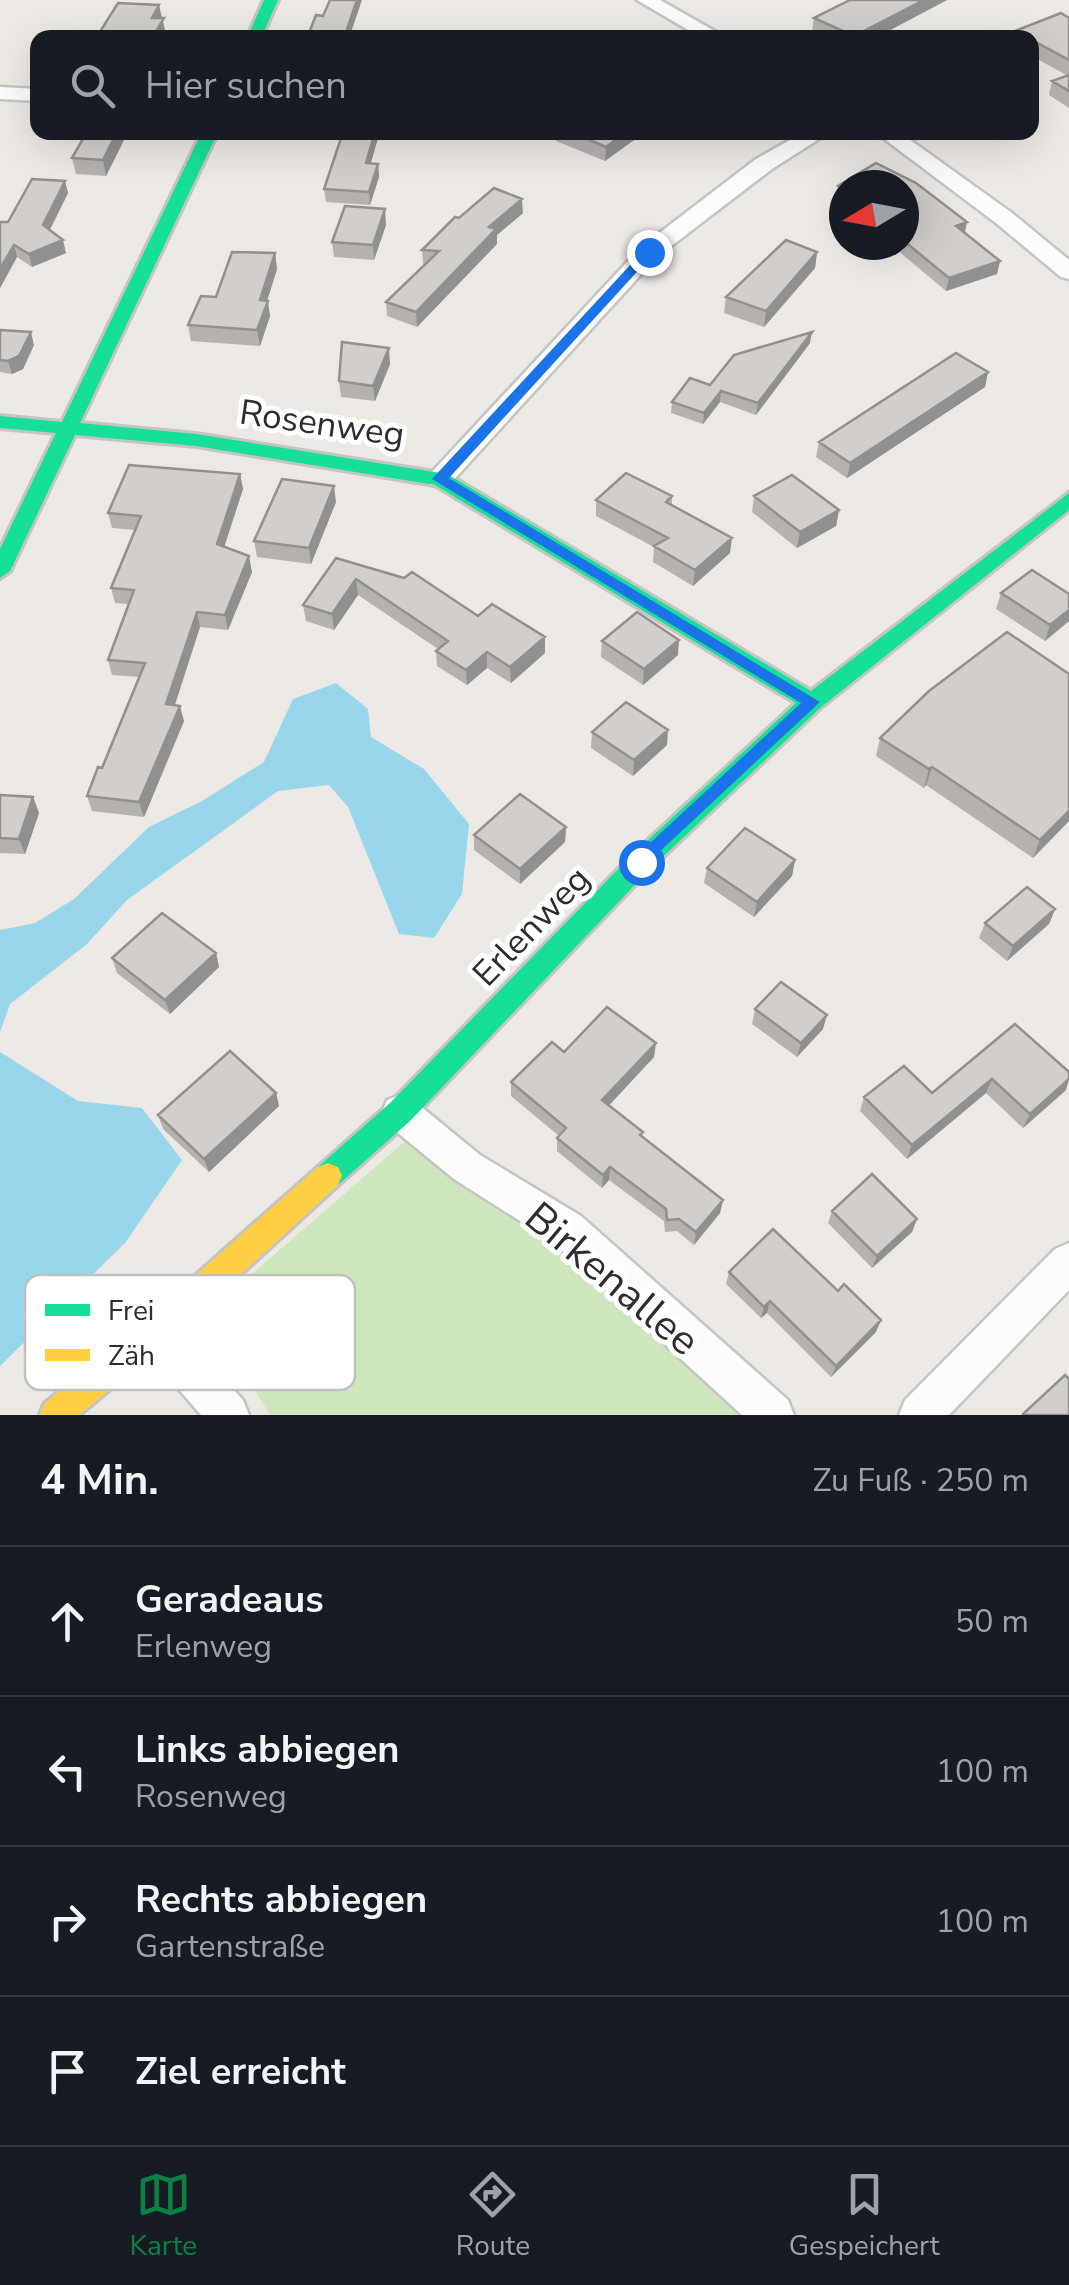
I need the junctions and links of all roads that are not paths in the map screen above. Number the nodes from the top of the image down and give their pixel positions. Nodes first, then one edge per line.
1 (271, 0) edge
2 (646, 0) edge
3 (258, 30) edge
4 (703, 30) edge
5 (0, 93) edge
6 (30, 95) edge
7 (206, 140) edge
8 (806, 140) edge
9 (895, 140) edge
10 (1069, 272) edge
11 (0, 422) edge
12 (68, 426) junction
13 (440, 479) junction
14 (1069, 500) edge
15 (0, 571) edge
16 (812, 702) junction
17 (400, 1112) junction
18 (1069, 1262) edge
19 (218, 1275) edge
20 (86, 1390) edge
21 (206, 1390) edge
22 (56, 1415) edge
23 (228, 1415) edge
24 (773, 1415) edge
25 (920, 1415) edge

1 - 3 street
2 - 4 street
5 - 6 street
7 - 12 street
8 - 13 street
9 - 10 street
11 - 12 street, Rosenweg
12 - 13 street, Rosenweg
12 - 15 street
13 - 16 street, Rosenweg
14 - 16 street, Erlenweg
16 - 17 street, Erlenweg
17 - 19 street, Erlenweg
17 - 24 street, Birkenallee
18 - 25 street
20 - 22 street, Erlenweg
21 - 23 street

